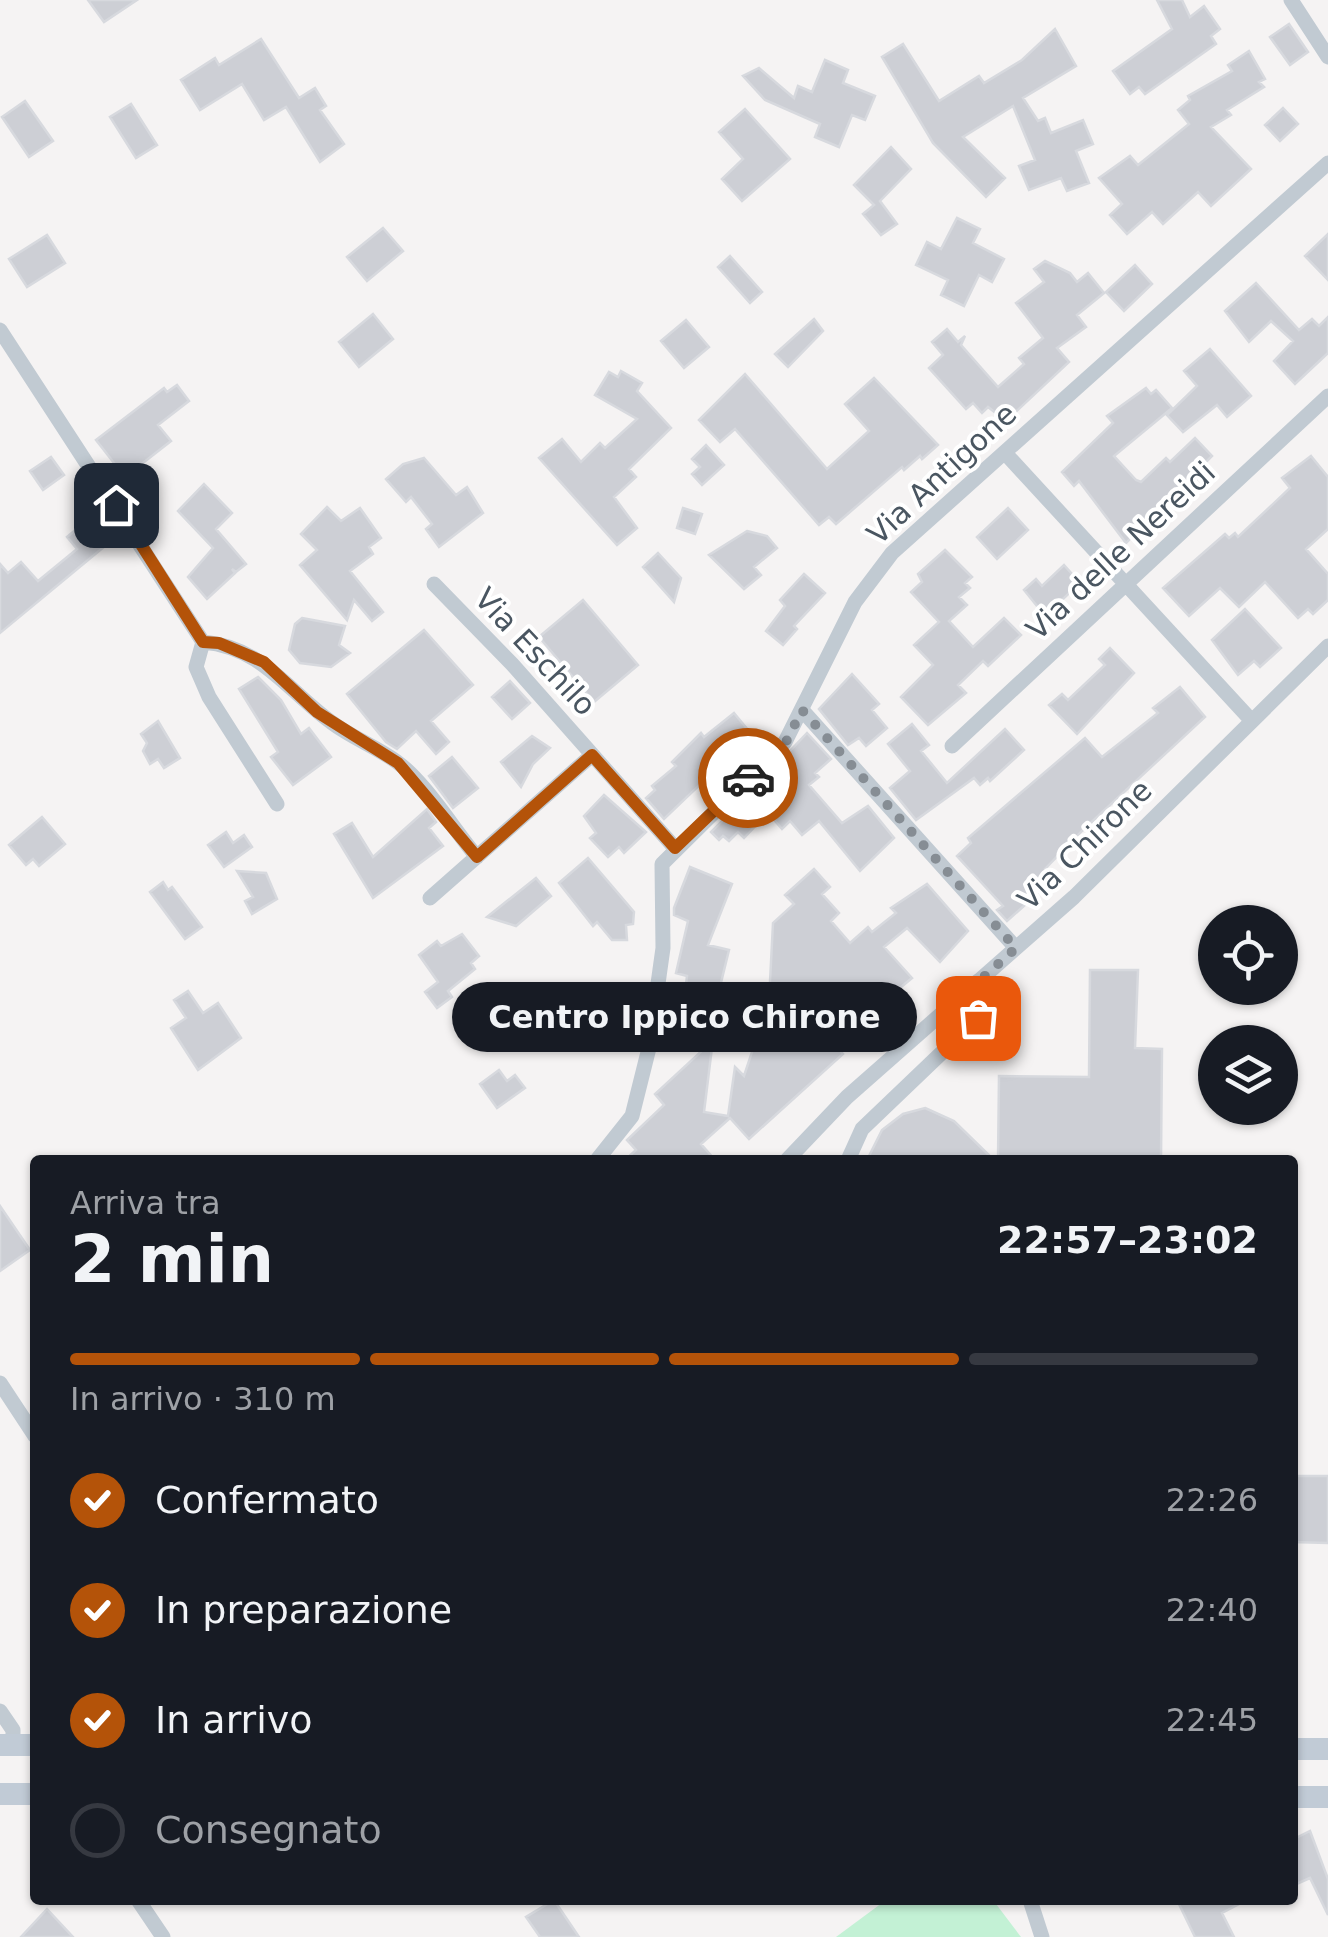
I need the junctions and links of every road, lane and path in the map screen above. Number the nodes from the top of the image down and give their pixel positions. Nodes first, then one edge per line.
1 (1291, 0) edge
2 (1328, 57) edge
3 (1328, 164) edge
4 (0, 330) edge
5 (1328, 396) edge
6 (1004, 453) junction
7 (434, 584) dead end
8 (1126, 584) junction
9 (203, 642) junction
10 (1328, 646) edge
11 (802, 710) junction
12 (1251, 720) junction
13 (952, 746) dead end
14 (592, 755) junction
15 (277, 804) dead end
16 (675, 848) junction
17 (477, 857) junction
18 (430, 898) dead end
19 (1016, 948) junction
20 (978, 982) junction
21 (601, 1155) edge
22 (792, 1155) edge
23 (850, 1155) edge
24 (0, 1383) edge
25 (30, 1428) edge
26 (0, 1711) edge
27 (16, 1745) edge
28 (1298, 1749) edge
29 (1328, 1749) edge
30 (0, 1794) edge
31 (30, 1794) edge
32 (1298, 1796) edge
33 (1328, 1796) edge
34 (141, 1905) edge
35 (1032, 1905) edge
36 (162, 1937) edge
37 (1042, 1937) edge

1 - 2 street
3 - 6 street, Via Antigone
4 - 9 street
5 - 8 street, Via delle Nereidi
6 - 8 street
6 - 11 street, Via Antigone
7 - 14 street, Via Eschilo
8 - 12 street
8 - 13 street, Via delle Nereidi
9 - 15 street
9 - 17 street
10 - 12 street, Via Chirone
11 - 16 street, Via Antigone
11 - 19 street
12 - 19 street, Via Chirone
14 - 16 street, Via Eschilo
14 - 17 street
16 - 21 street
17 - 18 street
19 - 20 street, Via Chirone
20 - 22 street, Via Chirone
20 - 23 street
24 - 25 street
26 - 27 street
28 - 29 street
30 - 31 street
32 - 33 street
34 - 36 street
35 - 37 street

